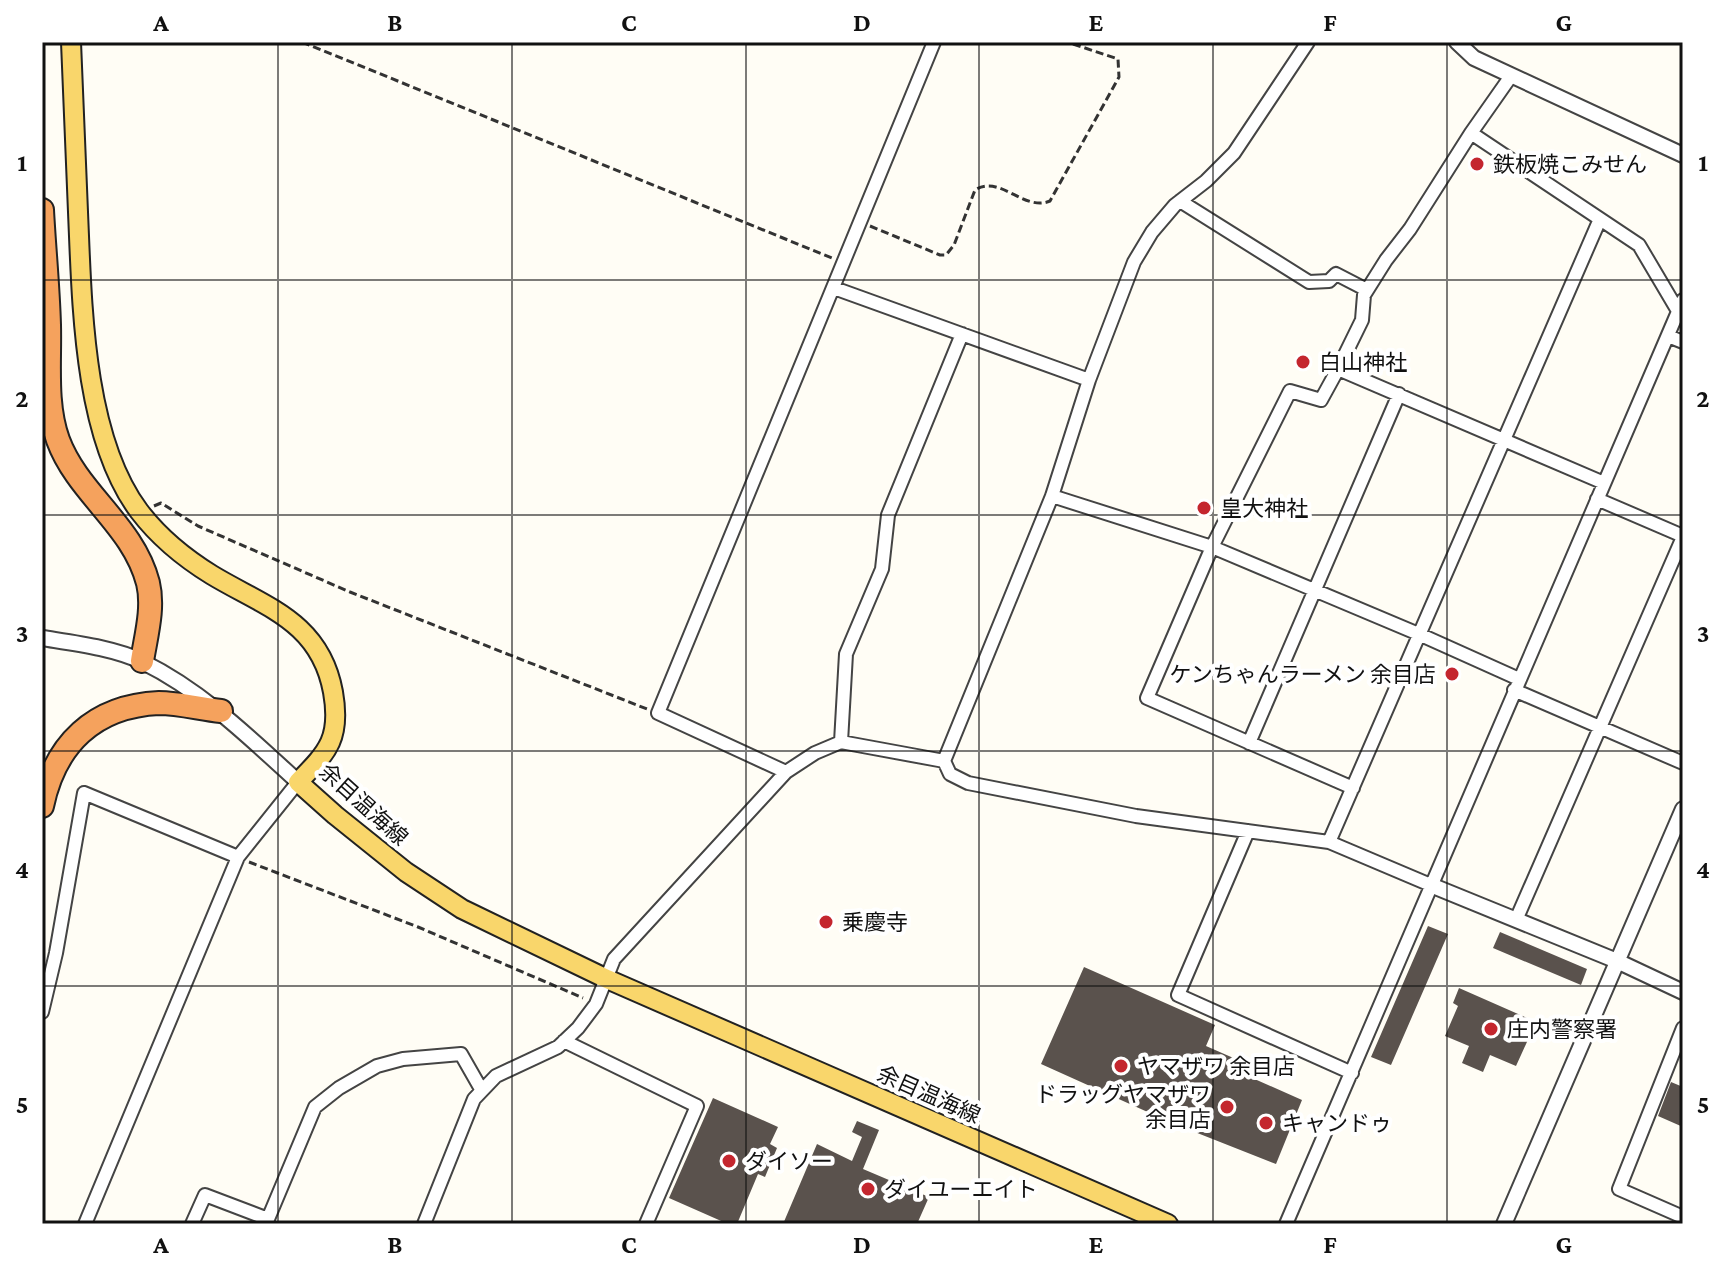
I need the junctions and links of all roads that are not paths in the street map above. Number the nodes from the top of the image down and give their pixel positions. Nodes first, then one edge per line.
1 (71, 42) edge
2 (934, 42) edge
3 (1308, 42) edge
4 (1457, 42) edge
5 (1511, 76) junction
6 (1471, 133) junction
7 (1683, 155) edge
8 (1180, 201) junction
9 (42, 210) edge
10 (1600, 219) junction
11 (834, 288) junction
12 (1367, 290) junction
13 (1681, 306) edge
14 (962, 334) junction
15 (1668, 336) junction
16 (1683, 342) edge
17 (1338, 369) junction
18 (1089, 380) junction
19 (1399, 394) junction
20 (1504, 438) junction
21 (1604, 483) junction
22 (1052, 496) junction
23 (1597, 499) junction
24 (1683, 536) edge
25 (1212, 547) junction
26 (1315, 591) junction
27 (1421, 635) junction
28 (42, 638) edge
29 (142, 661) junction
30 (1517, 684) junction
31 (221, 711) junction
32 (1599, 727) junction
33 (841, 742) junction
34 (1249, 743) junction
35 (944, 761) junction
36 (1683, 763) edge
37 (786, 772) junction
38 (298, 782) junction
39 (1353, 788) junction
40 (42, 806) edge
41 (1683, 809) edge
42 (1248, 831) junction
43 (1329, 842) junction
44 (238, 857) junction
45 (1433, 886) junction
46 (1516, 920) junction
47 (1617, 961) junction
48 (607, 979) junction
49 (1683, 992) edge
50 (42, 1012) edge
51 (1683, 1028) edge
52 (564, 1041) junction
53 (1352, 1073) junction
54 (481, 1089) junction
55 (1681, 1211) edge
56 (85, 1224) edge
57 (192, 1224) edge
58 (424, 1224) edge
59 (646, 1224) edge
60 (1168, 1224) edge
61 (1286, 1224) edge
62 (1504, 1224) edge

1 - 38 main road, 余目温海線
2 - 11 street
3 - 8 street
4 - 5 street
5 - 6 street
5 - 7 street
6 - 10 street
6 - 12 street
8 - 12 street
8 - 18 street
9 - 29 highway
10 - 13 street
10 - 20 street
11 - 14 street
11 - 37 street
12 - 17 street
13 - 15 street
14 - 18 street
14 - 33 street
15 - 16 street
15 - 21 street
17 - 19 street
17 - 25 street
18 - 22 street
19 - 20 street
19 - 26 street
20 - 21 street
20 - 27 street
21 - 23 street
22 - 25 street
22 - 35 street
23 - 24 street
23 - 30 street
24 - 32 street
25 - 26 street
25 - 34 street
26 - 27 street
26 - 34 street
27 - 30 street
27 - 39 street
28 - 29 street
29 - 31 street
30 - 32 street
30 - 45 street
31 - 38 street
31 - 40 highway
32 - 36 street
32 - 46 street
33 - 35 street
33 - 37 street
34 - 39 street
35 - 42 street
37 - 48 street
38 - 44 street
38 - 48 main road, 余目温海線
39 - 43 street
41 - 47 street
42 - 43 street
42 - 53 street
43 - 45 street
44 - 50 street
44 - 56 street
45 - 46 street
45 - 53 street
46 - 47 street
47 - 49 street
47 - 62 street
48 - 52 street
48 - 60 main road, 余目温海線
51 - 55 street
52 - 54 street
52 - 59 street
53 - 61 street
54 - 57 street
54 - 58 street

